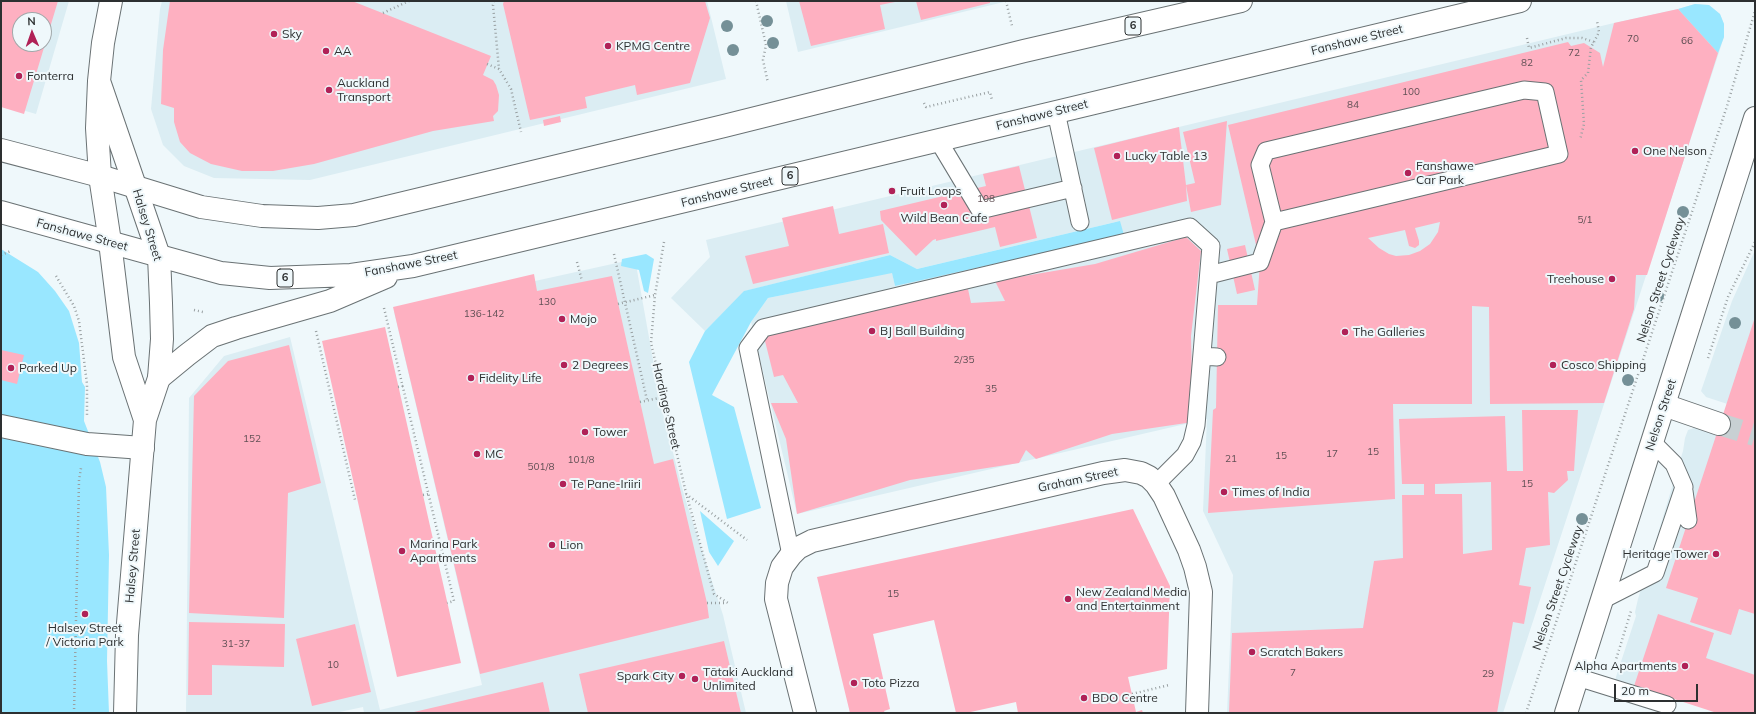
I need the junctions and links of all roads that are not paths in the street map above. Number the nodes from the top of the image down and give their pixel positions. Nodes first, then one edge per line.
1 (111, 1) edge
2 (1241, 1) edge
3 (1520, 1) edge
4 (100, 81) junction
5 (1056, 112) junction
6 (1755, 118) edge
7 (938, 140) junction
8 (1, 150) edge
9 (100, 176) junction
10 (137, 187) junction
11 (1073, 188) junction
12 (1, 212) edge
13 (1080, 222) dead end
14 (1274, 222) junction
15 (110, 242) junction
16 (159, 256) junction
17 (413, 266) junction
18 (1209, 275) junction
19 (159, 378) junction
20 (1664, 405) junction
21 (145, 420) junction
22 (1719, 424) tunnel mouth
23 (1, 426) edge
24 (1652, 442) junction
25 (143, 448) junction
26 (1156, 484) junction
27 (1684, 487) junction
28 (1688, 520) dead end
29 (791, 555) junction
30 (1673, 565) dead end
31 (1655, 573) junction
32 (1602, 600) junction
33 (1578, 677) junction
34 (1663, 701) dead end
35 (125, 713) edge
36 (805, 713) edge
37 (1197, 713) edge
38 (1566, 713) edge

1 - 4 main road, Halsey Street
2 - 10 main road, 6
3 - 5 main road, Fanshawe Street / 6
4 - 9 main road, Halsey Street
4 - 10 main road, Halsey Street
5 - 7 main road, Fanshawe Street / 6
5 - 11 lane
6 - 20 main road, Nelson Street
7 - 11 lane
7 - 17 main road, Fanshawe Street / 6
8 - 9 main road, 6
9 - 10 main road, 6
9 - 15 main road, Halsey Street
10 - 16 main road, Halsey Street
11 - 13 lane
12 - 15 main road, Fanshawe Street / 6
14 - 14 lane
14 - 18 lane
15 - 16 main road, Fanshawe Street / 6
15 - 21 main road, Halsey Street
16 - 17 main road, Fanshawe Street / 6
16 - 19 main road, Halsey Street
17 - 19 main road
18 - 26 lane
18 - 29 lane
19 - 21 main road, Halsey Street
20 - 22 main road
20 - 24 main road, Nelson Street
21 - 25 main road, Halsey Street
23 - 25 main road
24 - 27 lane
24 - 32 main road, Nelson Street
25 - 35 main road, Halsey Street
26 - 29 main road, Graham Street
26 - 37 main road, Graham Street
27 - 28 lane
27 - 31 lane
29 - 36 main road
30 - 31 lane
31 - 32 lane
32 - 33 main road, Nelson Street
33 - 34 lane
33 - 38 main road, Nelson Street

